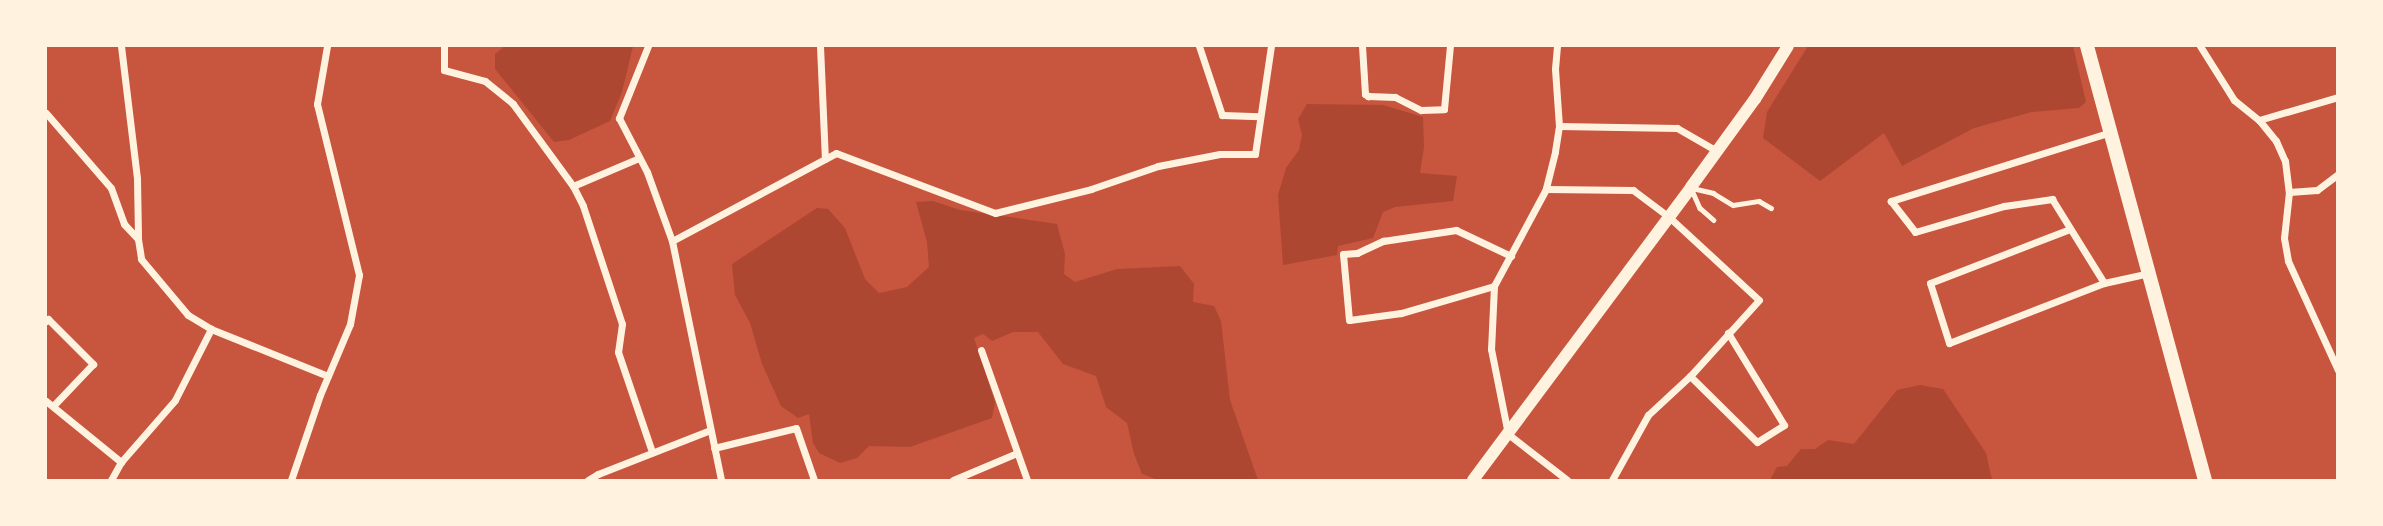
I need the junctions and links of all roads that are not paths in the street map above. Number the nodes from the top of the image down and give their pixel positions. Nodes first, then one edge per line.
1 (121, 46) edge
2 (327, 46) edge
3 (444, 46) edge
4 (648, 46) edge
5 (820, 46) edge
6 (1199, 46) edge
7 (1271, 46) edge
8 (1362, 46) edge
9 (1450, 46) edge
10 (1558, 46) edge
11 (1788, 46) edge
12 (2087, 46) edge
13 (2200, 46) edge
14 (2337, 97) edge
15 (46, 113) edge
16 (1259, 117) junction
17 (2259, 120) junction
18 (1559, 126) junction
19 (2111, 132) junction
20 (1717, 151) junction
21 (639, 158) junction
22 (825, 159) junction
23 (2337, 174) edge
24 (573, 186) junction
25 (1691, 187) junction
26 (1546, 188) junction
27 (2289, 192) junction
28 (1771, 208) dead end
29 (1669, 217) junction
30 (1714, 220) dead end
31 (2070, 229) junction
32 (138, 239) junction
33 (672, 241) junction
34 (1511, 256) junction
35 (2150, 273) junction
36 (2104, 284) junction
37 (1494, 286) junction
38 (46, 321) edge
39 (211, 329) junction
40 (1728, 333) junction
41 (981, 350) dead end
42 (2337, 370) edge
43 (328, 376) junction
44 (1690, 376) junction
45 (49, 403) edge
46 (710, 430) junction
47 (1508, 434) junction
48 (714, 448) junction
49 (652, 452) junction
50 (1017, 453) junction
51 (121, 462) junction
52 (111, 481) edge
53 (291, 481) edge
54 (589, 481) edge
55 (721, 481) edge
56 (814, 481) edge
57 (953, 481) edge
58 (1027, 481) edge
59 (1473, 481) edge
60 (1567, 481) edge
61 (1612, 481) edge
62 (2205, 481) edge

1 - 32 street
2 - 43 street
3 - 24 street
4 - 21 street
5 - 22 street
6 - 16 street
7 - 16 street
8 - 9 street
10 - 18 street
11 - 20 street
12 - 19 main road
13 - 17 street
14 - 17 street
15 - 32 street
16 - 22 street
17 - 27 street
18 - 20 street
18 - 26 street
19 - 31 street
19 - 35 main road
20 - 25 street
21 - 24 street
21 - 33 street
22 - 33 street
23 - 27 street
24 - 49 street
25 - 28 lane
25 - 29 street
25 - 30 lane
26 - 29 street
26 - 34 street
27 - 42 street
29 - 40 street
29 - 47 street
31 - 36 street
31 - 36 street
32 - 39 street
33 - 46 street
34 - 37 street
34 - 37 street
35 - 36 street
35 - 62 main road
37 - 47 street
38 - 45 street
39 - 43 street
39 - 51 street
40 - 44 street
40 - 44 street
41 - 50 street
43 - 53 street
44 - 61 street
45 - 51 street
46 - 48 street
46 - 49 street
47 - 59 street
47 - 60 street
48 - 55 street
48 - 56 street
49 - 54 street
50 - 57 street
50 - 58 street
51 - 52 street

